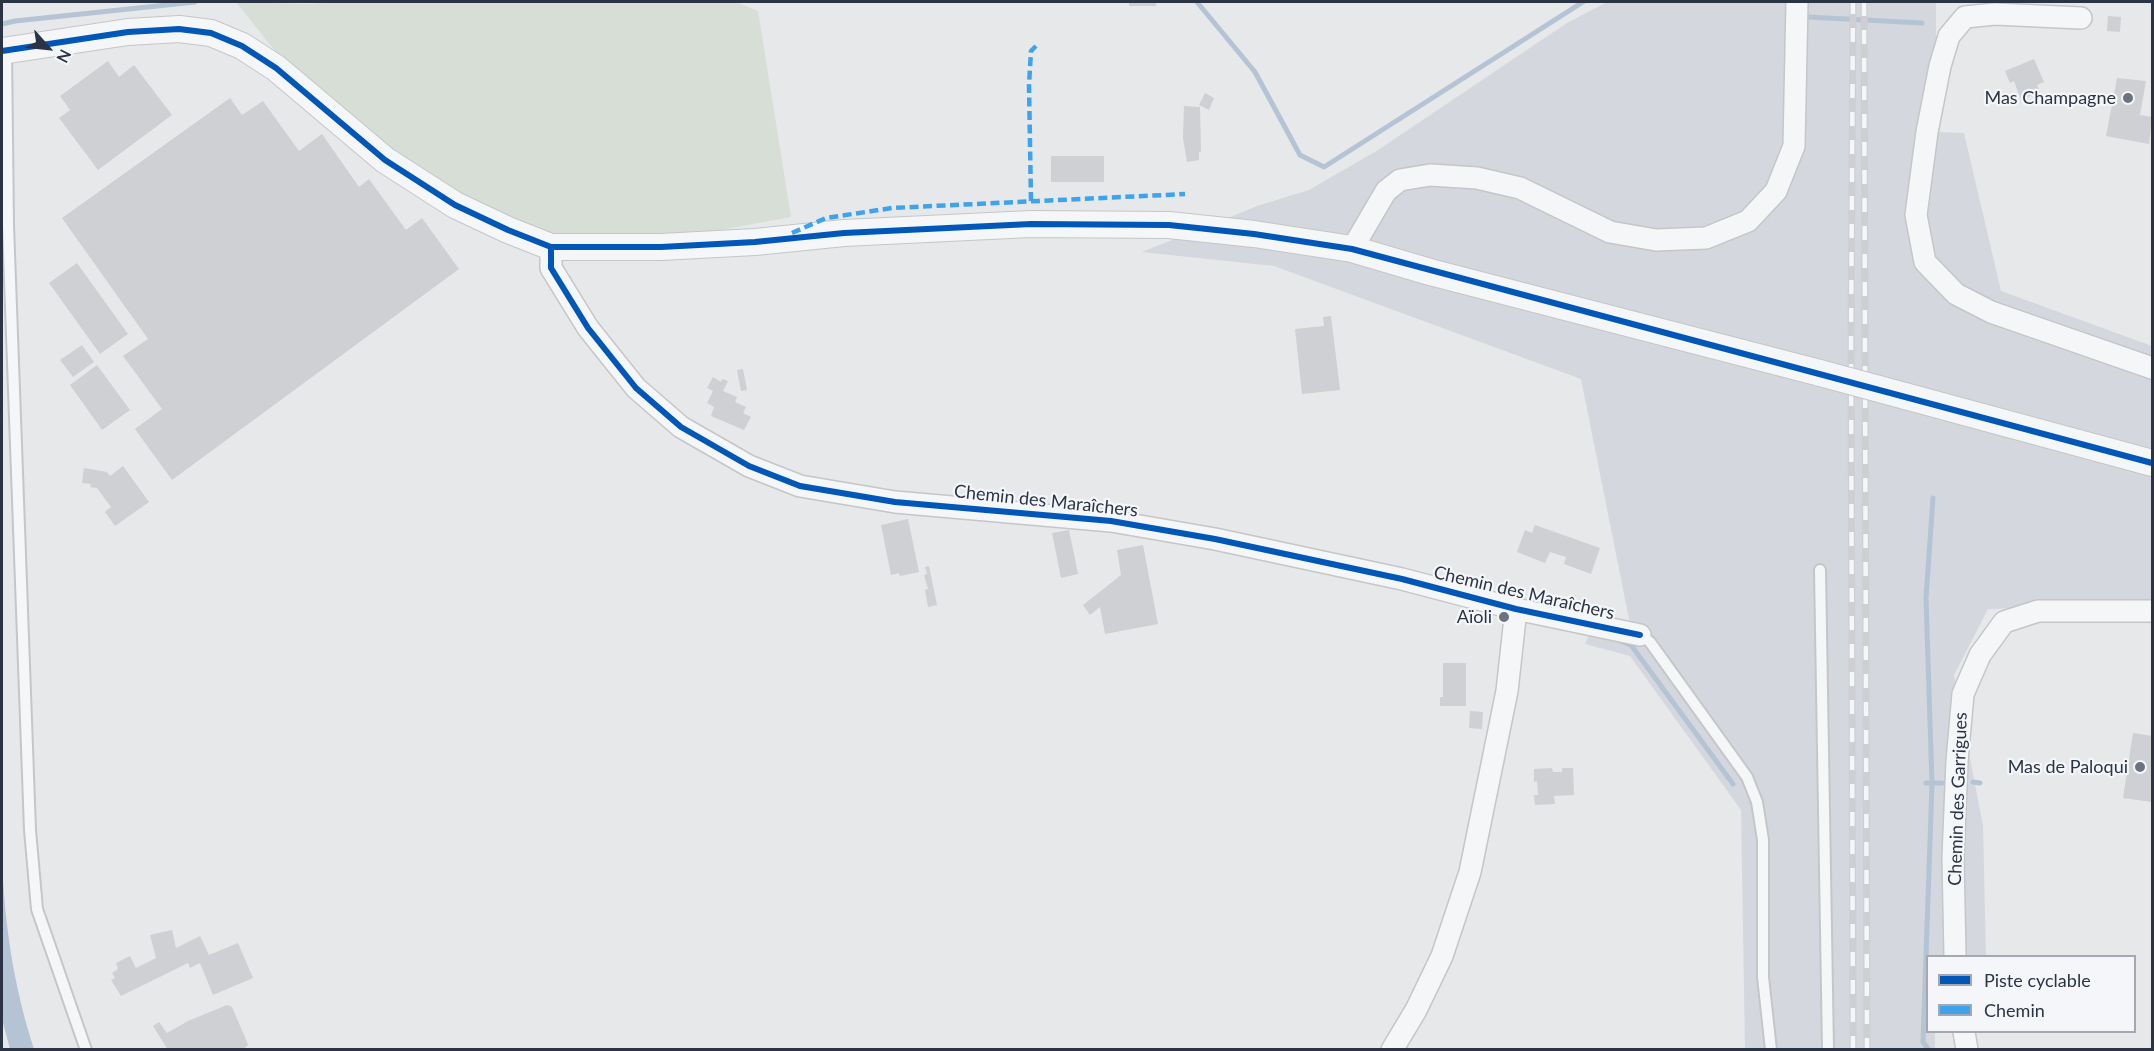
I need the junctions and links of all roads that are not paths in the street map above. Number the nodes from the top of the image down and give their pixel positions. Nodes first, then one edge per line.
1 (1797, 2) edge
2 (2081, 18) dead end
3 (4, 50) edge
4 (551, 247) junction
5 (1352, 249) junction
6 (2152, 368) edge
7 (2152, 463) edge
8 (1820, 570) dead end
9 (1516, 609) junction
10 (2152, 611) edge
11 (1640, 635) joint
12 (1955, 955) edge
13 (1964, 1033) edge
14 (86, 1050) edge
15 (1392, 1050) edge
16 (1770, 1050) edge
17 (1828, 1050) edge
18 (1967, 1050) edge

1 - 5 street
2 - 6 street
3 - 4 street
3 - 14 lane
4 - 5 street
4 - 9 street, Chemin des Maraîchers
5 - 7 street, bridge
8 - 17 lane
9 - 11 street, Chemin des Maraîchers
9 - 15 street, Chemin des Maraîchers
10 - 12 street, Chemin des Garrigues
11 - 16 lane
13 - 18 street

